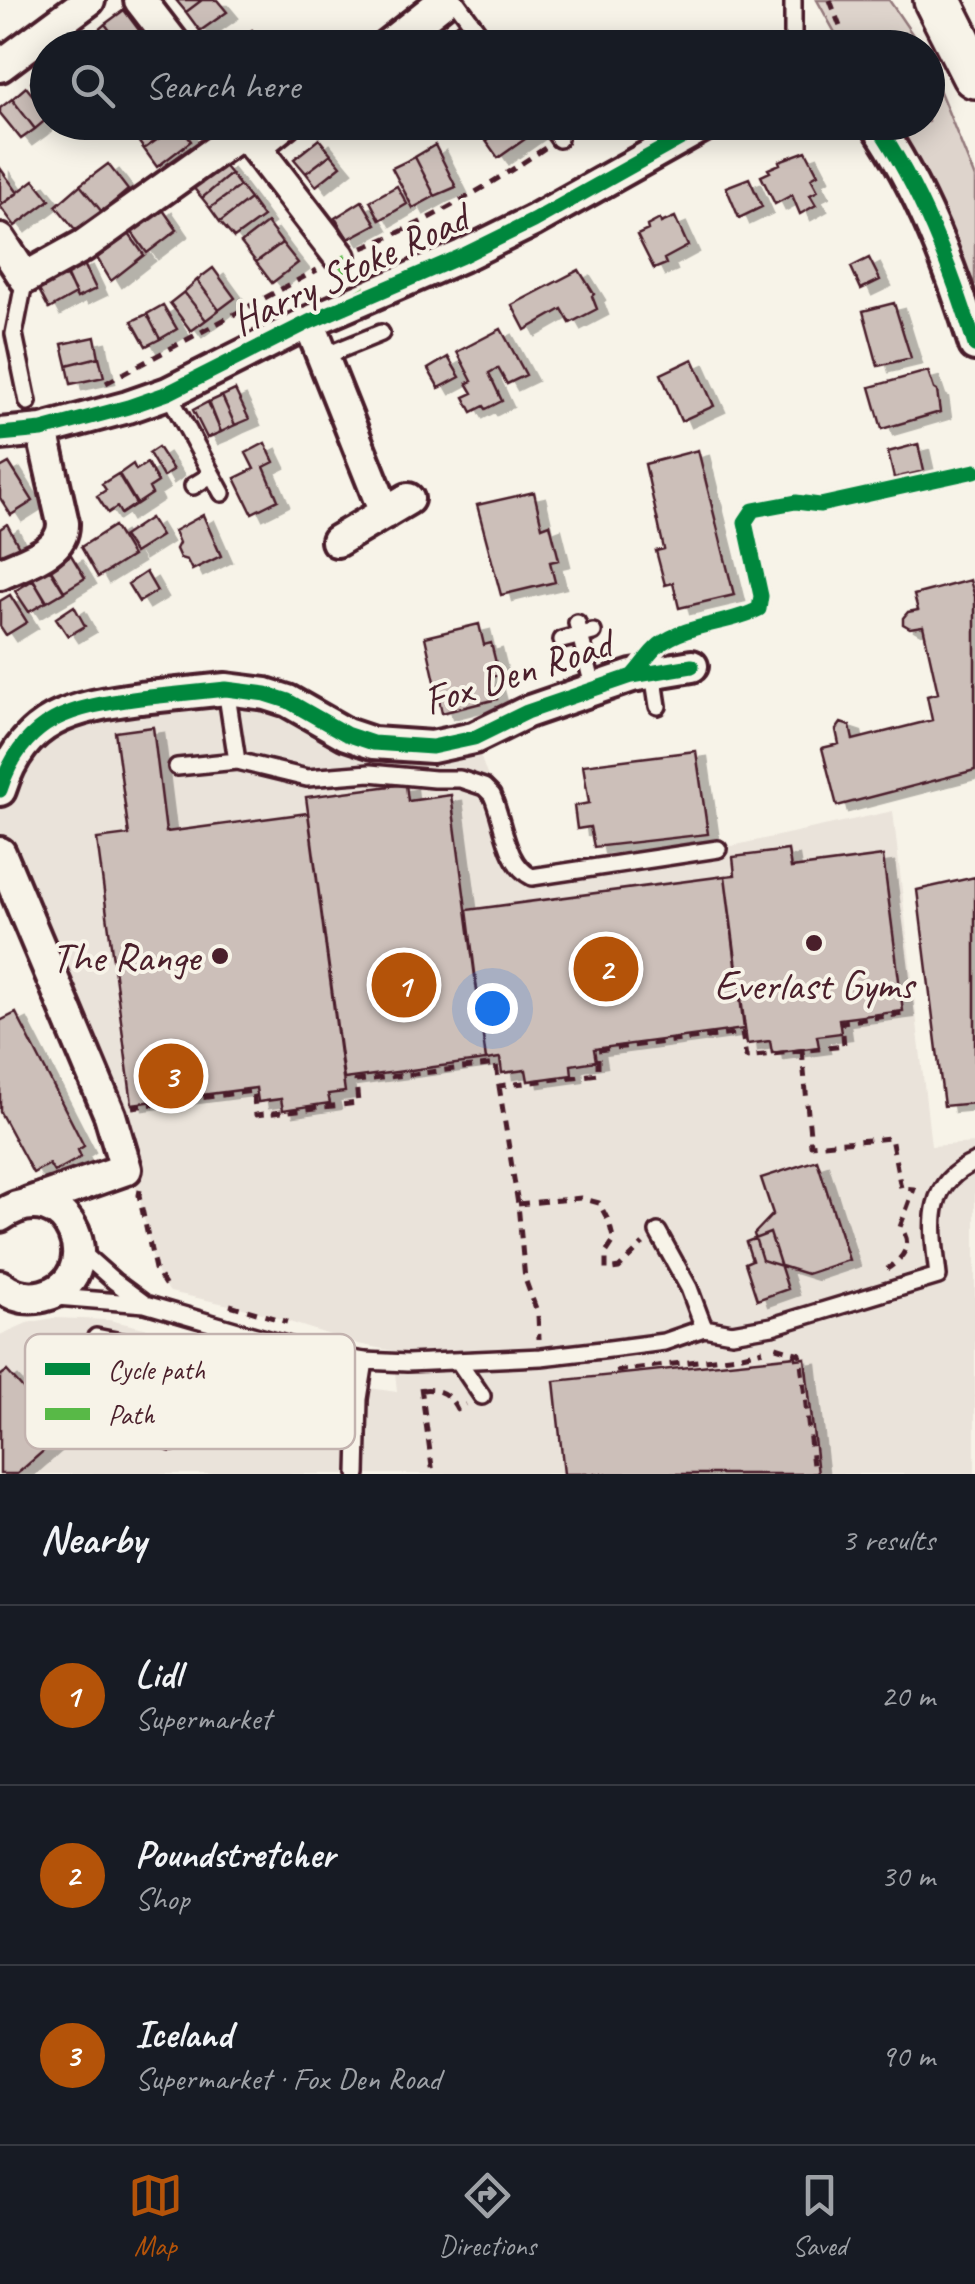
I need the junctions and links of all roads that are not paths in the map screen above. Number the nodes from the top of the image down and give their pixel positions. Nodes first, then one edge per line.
1 (89, 0) edge
2 (140, 0) edge
3 (445, 0) edge
4 (455, 0) edge
5 (793, 0) edge
6 (937, 0) edge
7 (49, 30) edge
8 (163, 30) edge
9 (407, 30) edge
10 (477, 30) edge
11 (793, 30) edge
12 (30, 44) edge
13 (0, 66) edge
14 (975, 75) edge
15 (236, 140) edge
16 (250, 140) edge
17 (678, 140) edge
18 (886, 140) edge
19 (0, 240) edge
20 (340, 257) road end
21 (25, 278) junction
22 (309, 322) junction
23 (381, 333) dead end
24 (975, 345) edge
25 (322, 356) junction
26 (168, 393) junction
27 (28, 402) dead end
28 (42, 430) junction
29 (0, 434) edge
30 (211, 475) junction
31 (193, 486) dead end
32 (222, 493) dead end
33 (337, 542) dead end
34 (0, 574) edge
35 (562, 640) dead end
36 (692, 666) dead end
37 (653, 673) junction
38 (226, 689) junction
39 (594, 690) junction
40 (658, 706) dead end
41 (237, 762) junction
42 (177, 766) dead end
43 (0, 790) edge
44 (718, 849) dead end
45 (0, 853) edge
46 (975, 1162) edge
47 (103, 1176) junction
48 (12, 1205) edge
49 (658, 1232) road end
50 (78, 1244) junction
51 (17, 1296) edge
52 (145, 1304) junction
53 (704, 1328) junction
54 (243, 1334) edge
55 (355, 1359) edge
56 (365, 1361) junction
57 (459, 1362) junction
58 (482, 1396) dead end
59 (357, 1474) edge

1 - 7 street
2 - 8 street
3 - 9 street
4 - 10 lane
5 - 11 lane
6 - 14 main road
12 - 13 street
15 - 21 street
16 - 20 street
17 - 22 street, Harry Stoke Road
18 - 24 street
19 - 21 street
21 - 27 lane
22 - 25 street
22 - 26 street, Harry Stoke Road
23 - 25 lane
25 - 33 street
26 - 28 street, Harry Stoke Road
26 - 30 lane
28 - 29 street, Harry Stoke Road
28 - 34 street
30 - 31 lane
30 - 32 lane
35 - 39 lane
36 - 37 street, Fox Den Road
37 - 39 street, Fox Den Road
37 - 40 lane
38 - 39 street, Fox Den Road
38 - 41 lane
38 - 43 street, Fox Den Road
41 - 42 lane
41 - 44 lane
45 - 47 street
46 - 53 lane
47 - 48 street
47 - 50 street
48 - 50 street
49 - 53 lane
50 - 51 street
50 - 52 lane
51 - 52 lane
52 - 54 lane
53 - 57 lane
55 - 56 lane
56 - 57 lane
56 - 59 lane
57 - 58 lane

